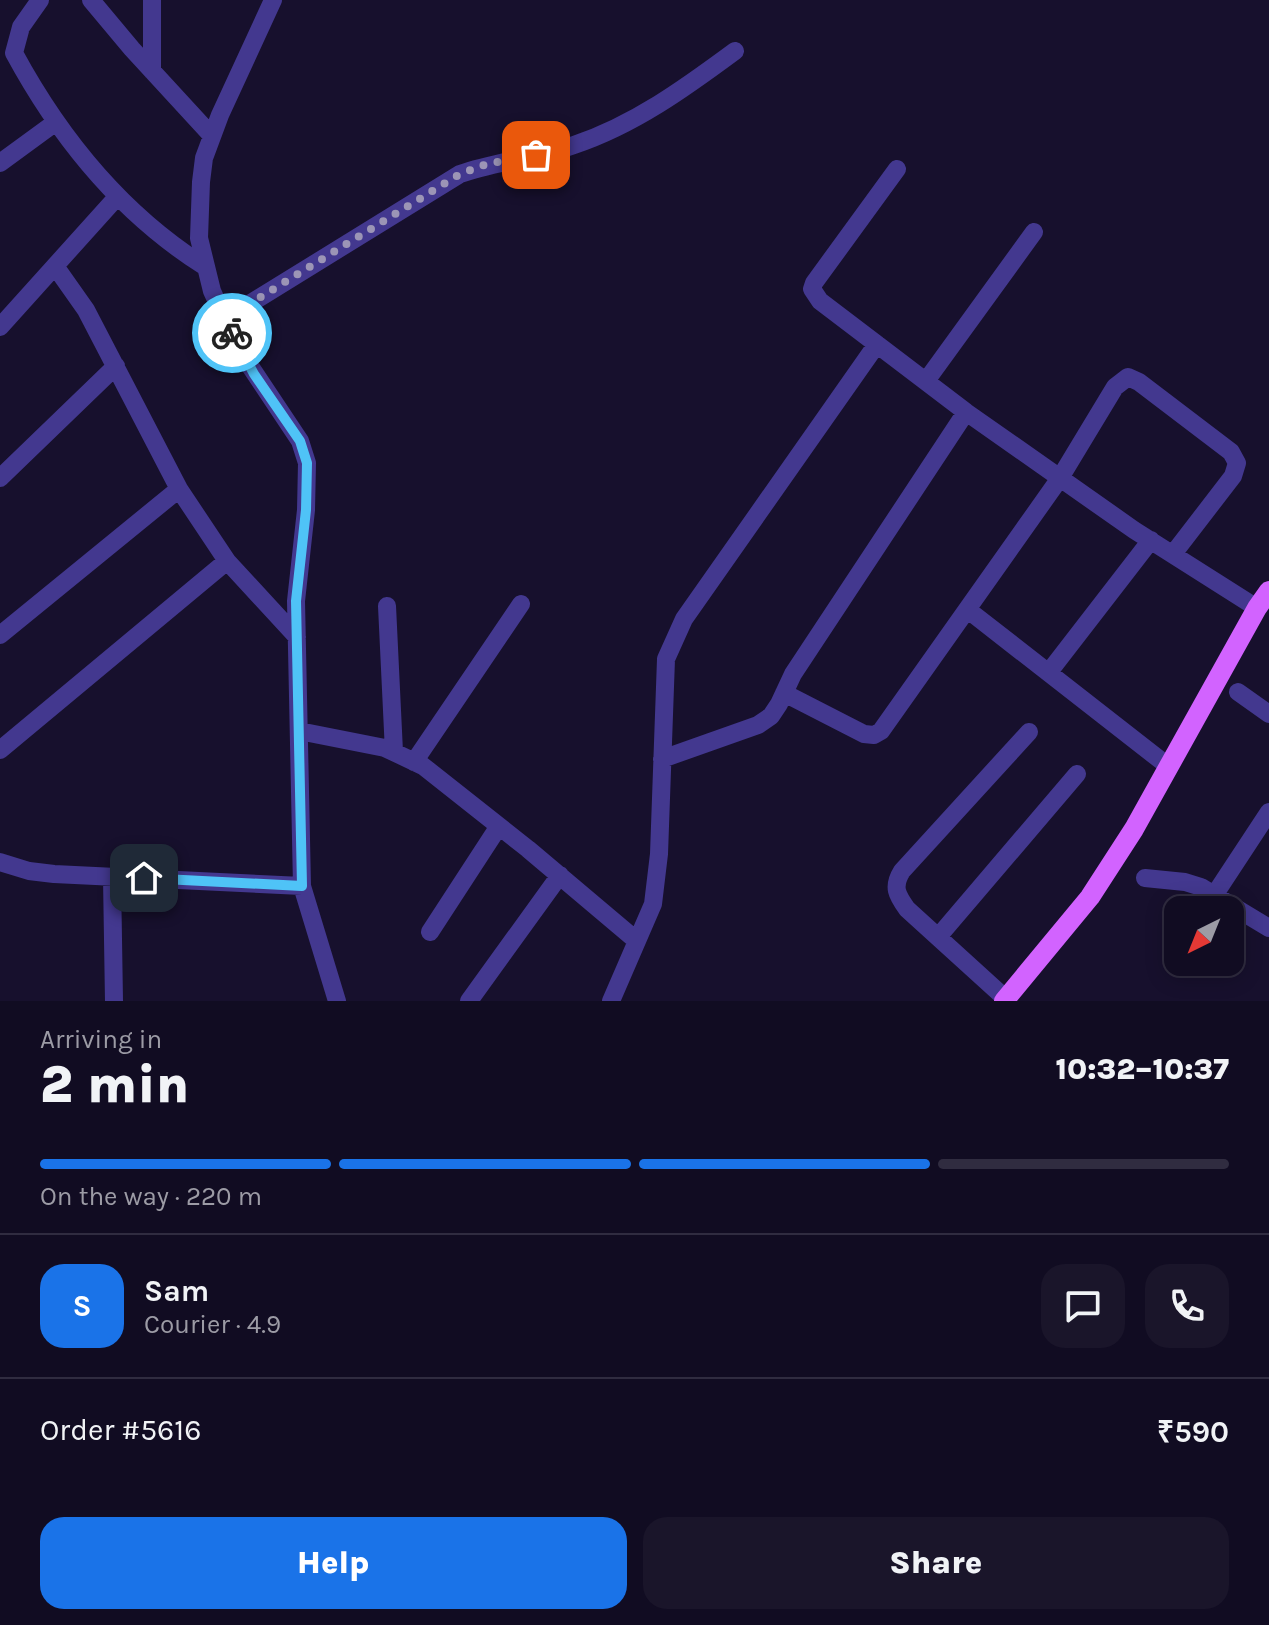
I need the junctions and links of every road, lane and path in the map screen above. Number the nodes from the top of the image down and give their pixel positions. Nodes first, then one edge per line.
1 (40, 0) edge
2 (91, 0) edge
3 (152, 0) edge
4 (273, 0) edge
5 (735, 51) dead end
6 (7, 58) edge
7 (152, 71) junction
8 (56, 122) junction
9 (212, 136) junction
10 (0, 163) edge
11 (897, 169) dead end
12 (117, 197) junction
13 (1034, 232) dead end
14 (55, 266) junction
15 (204, 266) junction
16 (225, 319) junction
17 (0, 327) edge
18 (877, 344) junction
19 (116, 366) junction
20 (926, 381) junction
21 (966, 412) junction
22 (0, 478) edge
23 (1060, 478) junction
24 (179, 489) junction
25 (1151, 540) junction
26 (1173, 554) junction
27 (227, 561) junction
28 (1263, 600) edge
29 (521, 604) dead end
30 (387, 606) dead end
31 (968, 610) junction
32 (0, 635) edge
33 (297, 637) junction
34 (1049, 672) junction
35 (1238, 692) dead end
36 (784, 693) junction
37 (1269, 714) edge
38 (299, 731) junction
39 (1029, 732) dead end
40 (0, 750) edge
41 (394, 752) junction
42 (662, 759) junction
43 (414, 762) junction
44 (1168, 766) junction
45 (1077, 774) dead end
46 (1269, 812) edge
47 (499, 826) junction
48 (0, 862) edge
49 (560, 875) junction
50 (112, 877) junction
51 (1145, 878) dead end
52 (302, 886) junction
53 (1215, 894) junction
54 (1269, 928) edge
55 (430, 932) dead end
56 (938, 937) junction
57 (637, 941) junction
58 (1005, 1000) edge
59 (114, 1001) edge
60 (337, 1001) edge
61 (469, 1001) edge
62 (611, 1001) edge

1 - 6 street
2 - 7 street
3 - 7 street
4 - 9 street
5 - 16 street
6 - 8 street
7 - 9 street
8 - 10 street
8 - 12 street
9 - 15 street
11 - 18 street
12 - 14 street
12 - 15 street
13 - 20 street
14 - 17 street
14 - 19 street
15 - 16 street
16 - 33 street
18 - 20 street
18 - 42 street
19 - 22 street
19 - 24 street
20 - 21 street
21 - 23 street
21 - 36 street
23 - 25 street
23 - 26 street
23 - 31 street
24 - 27 street
24 - 32 street
25 - 26 street
25 - 34 street
26 - 28 street
27 - 33 street
27 - 40 street
28 - 44 main road
29 - 43 street
30 - 41 street
31 - 34 street
31 - 36 street
33 - 38 street
34 - 44 street
35 - 37 street
36 - 42 street
38 - 41 street
38 - 52 street
39 - 56 street
41 - 43 street
42 - 57 street
43 - 47 street
44 - 58 main road
45 - 56 street
46 - 53 street
47 - 49 street
47 - 55 street
48 - 50 street
49 - 57 street
49 - 61 street
50 - 52 street
50 - 59 street
51 - 53 street
52 - 60 street
53 - 54 street
56 - 58 street
57 - 62 street

